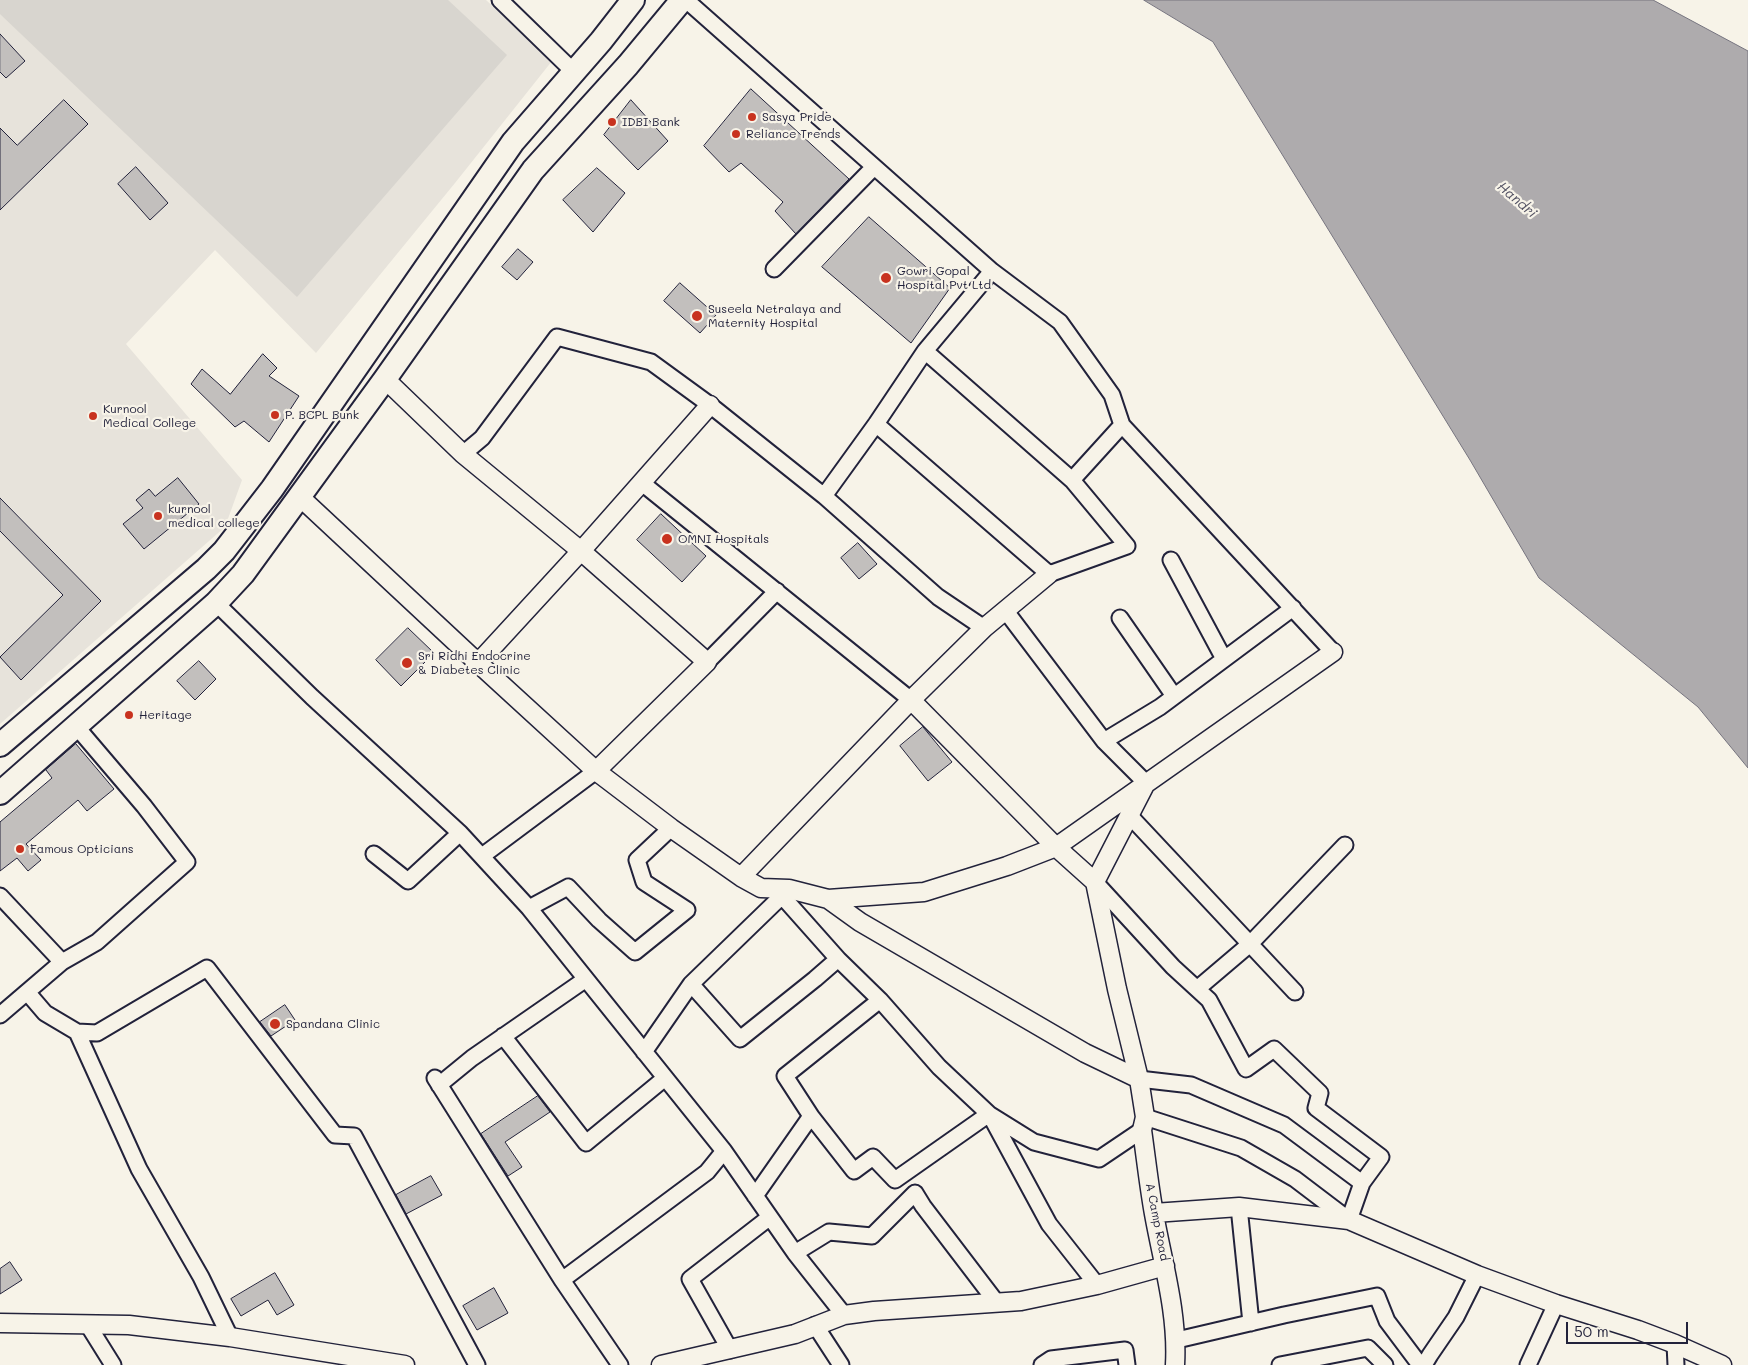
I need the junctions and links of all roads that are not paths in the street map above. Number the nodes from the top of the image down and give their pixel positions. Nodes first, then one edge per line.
1 (500, 0) edge
2 (634, 0) edge
3 (682, 0) edge
4 (686, 0) edge
5 (601, 41) junction
6 (628, 65) junction
7 (574, 72) junction
8 (874, 167) junction
9 (774, 269) dead end
10 (992, 271) junction
11 (925, 351) junction
12 (385, 379) junction
13 (710, 405) junction
14 (876, 424) junction
15 (1122, 425) junction
16 (463, 454) junction
17 (279, 480) junction
18 (1072, 480) junction
19 (642, 483) junction
20 (300, 496) junction
21 (824, 496) junction
22 (581, 551) junction
23 (1171, 560) dead end
24 (1049, 574) junction
25 (777, 591) junction
26 (216, 603) junction
27 (1293, 608) junction
28 (1005, 610) junction
29 (1120, 618) dead end
30 (984, 628) junction
31 (1333, 652) joint
32 (1224, 659) junction
33 (707, 662) junction
34 (478, 663) junction
35 (1174, 696) junction
36 (911, 700) junction
37 (75, 725) junction
38 (1104, 741) junction
39 (0, 744) edge
40 (596, 771) junction
41 (1146, 783) junction
42 (0, 793) edge
43 (1129, 815) junction
44 (672, 828) junction
45 (460, 833) junction
46 (1345, 845) dead end
47 (1056, 847) junction
48 (374, 854) dead end
49 (482, 856) junction
50 (741, 877) junction
51 (1095, 882) junction
52 (785, 892) junction
53 (0, 896) edge
54 (828, 899) junction
55 (529, 908) junction
56 (1250, 944) junction
57 (838, 959) junction
58 (62, 962) junction
59 (586, 980) junction
60 (691, 984) junction
61 (1197, 989) junction
62 (27, 992) junction
63 (1295, 992) dead end
64 (880, 1000) junction
65 (0, 1015) edge
66 (77, 1032) junction
67 (503, 1036) junction
68 (644, 1052) junction
69 (665, 1078) junction
70 (1139, 1079) junction
71 (990, 1114) junction
72 (811, 1116) junction
73 (1144, 1123) junction
74 (724, 1151) junction
75 (1362, 1184) junction
76 (756, 1196) junction
77 (1239, 1207) junction
78 (1154, 1214) junction
79 (770, 1216) junction
80 (1349, 1220) junction
81 (795, 1252) junction
82 (1166, 1266) junction
83 (1477, 1275) junction
84 (562, 1280) junction
85 (1097, 1285) junction
86 (996, 1303) junction
87 (1556, 1304) junction
88 (844, 1315) junction
89 (0, 1323) edge
90 (1251, 1323) junction
91 (88, 1325) junction
92 (815, 1325) junction
93 (230, 1337) junction
94 (1177, 1340) junction
95 (1675, 1344) junction
96 (730, 1350) junction
97 (373, 1362) edge
98 (113, 1365) edge
99 (405, 1365) edge
100 (477, 1365) edge
101 (620, 1365) edge
102 (661, 1365) edge
103 (841, 1365) edge
104 (1042, 1365) edge
105 (1127, 1365) edge
106 (1175, 1365) edge
107 (1280, 1365) edge
108 (1385, 1365) edge
109 (1420, 1365) edge
110 (1424, 1365) edge
111 (1528, 1365) edge
112 (1676, 1365) edge
113 (1722, 1365) edge

1 - 7 street
2 - 5 main road
3 - 6 main road
4 - 8 street
5 - 6 main road
5 - 7 main road
6 - 12 main road
7 - 17 main road
8 - 9 street
8 - 10 street
10 - 11 street
10 - 15 street
11 - 14 street
11 - 18 street
12 - 16 street
12 - 20 main road
13 - 16 street
13 - 19 street
13 - 21 street
14 - 21 street
14 - 24 street
15 - 18 street
15 - 27 street
16 - 22 street
17 - 20 main road
17 - 39 main road
18 - 24 street
19 - 22 street
19 - 25 street
20 - 26 main road
20 - 34 street
21 - 30 street
22 - 33 street
22 - 34 street
23 - 32 street
24 - 28 street
25 - 33 street
25 - 36 street
26 - 37 main road
26 - 45 street
27 - 31 street
27 - 32 street
28 - 30 street
28 - 38 street
29 - 35 street
30 - 36 street
31 - 41 street
32 - 35 street
33 - 40 street
34 - 40 street
35 - 38 street
36 - 47 street
36 - 50 street
37 - 42 main road
37 - 58 street
38 - 41 street
40 - 44 street
40 - 49 street
41 - 43 street
41 - 47 street
43 - 51 street
43 - 56 street
44 - 50 street
44 - 55 street
45 - 48 street
45 - 49 street
46 - 56 street
47 - 51 street
47 - 54 street
49 - 55 street
50 - 52 street
51 - 61 street
51 - 70 street, A Camp Road
52 - 54 street
52 - 57 street
52 - 60 street
53 - 58 street
54 - 70 street
55 - 59 street
56 - 61 street
56 - 63 street
57 - 60 street
57 - 64 street
58 - 62 street
59 - 67 street
59 - 68 street
60 - 68 street
61 - 75 street
62 - 65 street
62 - 66 street
64 - 71 street
64 - 72 street
66 - 93 street
66 - 100 street
67 - 69 street
67 - 84 street
68 - 69 street
69 - 74 street
70 - 73 street, A Camp Road
70 - 75 street
71 - 72 street
71 - 73 street
71 - 85 street
72 - 76 street
73 - 78 street, A Camp Road
73 - 80 street
74 - 76 street
74 - 84 street
75 - 80 street
76 - 79 street
77 - 78 street
77 - 80 street
77 - 90 street
78 - 82 street, A Camp Road
79 - 81 street
79 - 96 street
80 - 83 street
81 - 86 street
81 - 88 street
82 - 85 street
82 - 94 street, A Camp Road
83 - 87 street
83 - 110 street
84 - 101 street
85 - 86 street
86 - 88 street
87 - 95 street
87 - 111 street
88 - 92 street
89 - 91 street
90 - 94 street
90 - 109 street
91 - 93 street
91 - 98 street
92 - 96 street
92 - 103 street
93 - 97 street
94 - 106 street, A Camp Road
95 - 112 street
95 - 113 street
96 - 102 street
97 - 99 street
104 - 105 street
107 - 108 street

